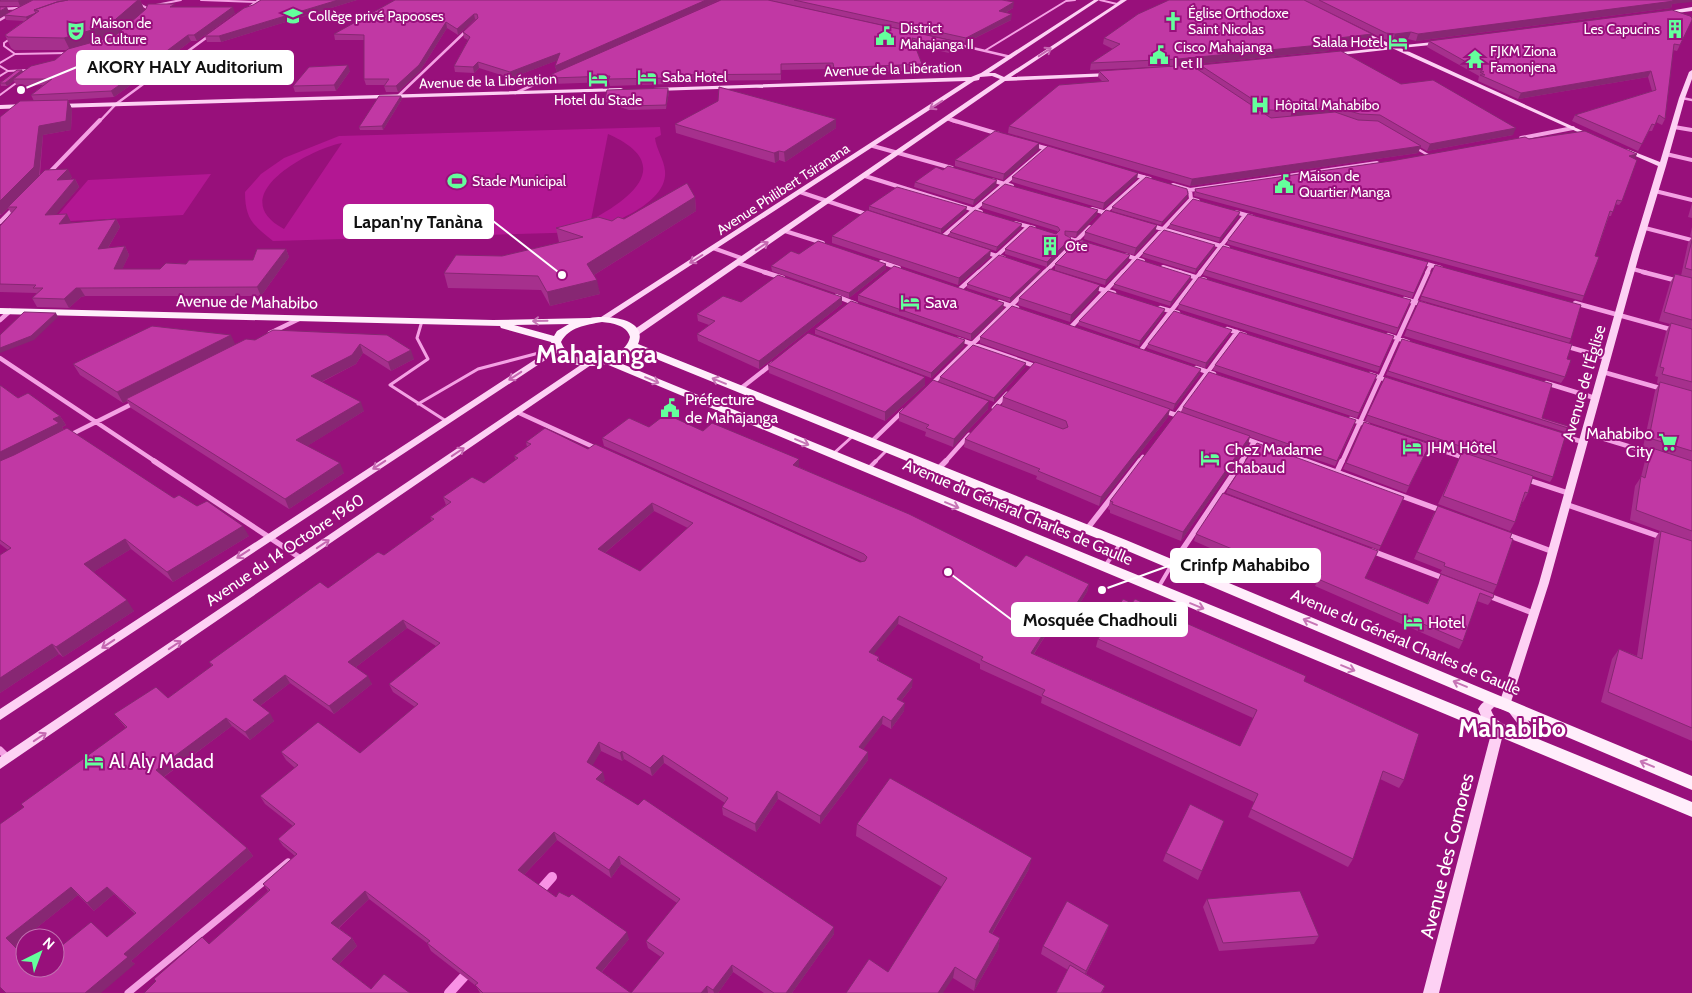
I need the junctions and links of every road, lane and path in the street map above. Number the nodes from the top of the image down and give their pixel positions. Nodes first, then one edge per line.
1 (181, 0) edge
2 (201, 0) edge
3 (1075, 0) edge
4 (1099, 0) edge
5 (257, 1) edge
6 (1123, 1) edge
7 (131, 3) edge
8 (29, 4) edge
9 (21, 8) junction
10 (148, 8) junction
11 (0, 9) edge
12 (1692, 9) edge
13 (147, 13) edge
14 (240, 14) edge
15 (1685, 17) edge
16 (0, 20) edge
17 (1352, 28) edge
18 (469, 29) edge
19 (217, 31) edge
20 (12, 38) edge
21 (1447, 41) edge
22 (948, 42) edge
23 (1392, 48) junction
24 (986, 50) junction
25 (15, 54) junction
26 (1329, 55) edge
27 (1011, 56) junction
28 (64, 58) edge
29 (0, 64) edge
30 (8, 71) junction
31 (1692, 72) edge
32 (559, 74) edge
33 (27, 75) edge
34 (1114, 75) edge
35 (0, 76) edge
36 (980, 77) junction
37 (20, 80) edge
38 (1001, 81) junction
39 (644, 89) edge
40 (625, 90) edge
41 (515, 93) junction
42 (0, 95) edge
43 (398, 96) junction
44 (1682, 98) junction
45 (1692, 100) edge
46 (116, 104) junction
47 (31, 106) edge
48 (50, 106) edge
49 (0, 107) edge
50 (947, 119) junction
51 (1674, 127) junction
52 (1574, 128) junction
53 (1692, 130) edge
54 (1001, 135) edge
55 (1515, 139) edge
56 (1600, 140) edge
57 (1028, 143) edge
58 (1411, 145) edge
59 (873, 146) junction
60 (1618, 147) edge
61 (1046, 148) junction
62 (1055, 151) edge
63 (899, 153) junction
64 (1437, 154) edge
65 (1666, 154) junction
66 (1428, 155) junction
67 (1420, 157) edge
68 (1692, 160) edge
69 (1379, 163) edge
70 (1663, 166) junction
71 (956, 169) edge
72 (1127, 172) edge
73 (864, 176) junction
74 (1144, 177) junction
75 (44, 178) edge
76 (984, 178) edge
77 (1154, 180) edge
78 (1003, 183) junction
79 (1172, 185) edge
80 (1020, 188) edge
81 (1190, 190) junction
82 (1655, 191) junction
83 (800, 192) junction
84 (1190, 199) junction
85 (1692, 200) edge
86 (827, 202) junction
87 (1200, 202) edge
88 (19, 203) edge
89 (1088, 208) edge
90 (975, 210) junction
91 (1227, 210) edge
92 (1104, 212) junction
93 (984, 213) edge
94 (1114, 215) edge
95 (1245, 215) junction
96 (874, 217) edge
97 (1262, 219) edge
98 (1010, 221) edge
99 (0, 222) edge
100 (1143, 224) edge
101 (1028, 227) junction
102 (1644, 228) junction
103 (1162, 229) junction
104 (1037, 230) edge
105 (785, 231) junction
106 (931, 235) edge
107 (941, 238) junction
108 (1067, 238) edge
109 (1692, 240) edge
110 (950, 241) edge
111 (1076, 241) junction
112 (831, 246) edge
113 (1093, 246) edge
114 (1222, 247) junction
115 (713, 248) junction
116 (1231, 249) edge
117 (978, 250) edge
118 (1118, 253) edge
119 (996, 256) junction
120 (1134, 258) junction
121 (1413, 260) edge
122 (741, 261) junction
123 (876, 261) edge
124 (1013, 261) edge
125 (1431, 265) junction
126 (894, 267) junction
127 (1038, 269) edge
128 (1633, 269) junction
129 (904, 270) edge
130 (1449, 270) edge
131 (1047, 272) junction
132 (887, 273) edge
133 (1056, 274) edge
134 (1198, 278) junction
135 (785, 279) edge
136 (1207, 281) edge
137 (1684, 282) edge
138 (950, 286) edge
139 (1090, 286) edge
140 (960, 289) junction
141 (1107, 291) junction
142 (968, 292) edge
143 (1116, 294) edge
144 (832, 295) edge
145 (858, 296) edge
146 (1396, 297) edge
147 (993, 300) edge
148 (1565, 301) edge
149 (850, 302) junction
150 (1414, 302) junction
151 (859, 305) edge
152 (1010, 306) junction
153 (1154, 306) edge
154 (843, 307) edge
155 (1432, 307) edge
156 (1019, 309) edge
157 (5, 311) edge
158 (1172, 312) junction
159 (1181, 314) edge
160 (1620, 316) junction
161 (300, 318) junction
162 (602, 318) junction
163 (0, 320) edge
164 (586, 320) junction
165 (422, 321) junction
166 (493, 323) junction
167 (1063, 323) edge
168 (1072, 326) junction
169 (1218, 326) edge
170 (1080, 329) edge
171 (1237, 332) junction
172 (635, 333) junction
173 (1379, 333) edge
174 (1683, 333) edge
175 (264, 336) edge
176 (954, 338) edge
177 (1256, 338) edge
178 (1398, 338) junction
179 (972, 344) junction
180 (1415, 344) edge
181 (1560, 344) edge
182 (556, 345) junction
183 (633, 346) junction
184 (1132, 347) edge
185 (1141, 350) junction
186 (1150, 352) edge
187 (0, 358) edge
188 (1607, 358) junction
189 (778, 360) edge
190 (606, 361) junction
191 (588, 363) junction
192 (1033, 365) junction
193 (1192, 367) edge
194 (1042, 368) edge
195 (1026, 372) edge
196 (1209, 372) junction
197 (1363, 372) edge
198 (1603, 372) junction
199 (1218, 375) edge
200 (1380, 378) junction
201 (924, 380) edge
202 (1541, 382) edge
203 (932, 383) junction
204 (1398, 383) edge
205 (1014, 386) edge
206 (941, 387) edge
207 (740, 389) junction
208 (925, 390) edge
209 (1665, 390) edge
210 (1595, 398) junction
211 (141, 399) edge
212 (418, 404) junction
213 (986, 404) edge
214 (995, 407) junction
215 (1159, 409) edge
216 (905, 410) edge
217 (1003, 411) edge
218 (517, 412) junction
219 (988, 414) edge
220 (1176, 415) junction
221 (1341, 416) edge
222 (1185, 418) edge
223 (446, 421) junction
224 (96, 422) junction
225 (1359, 422) junction
226 (1170, 423) edge
227 (976, 428) edge
228 (1377, 428) edge
229 (1555, 433) edge
230 (854, 435) junction
231 (1237, 436) edge
232 (1584, 437) junction
233 (61, 439) edge
234 (1414, 441) edge
235 (871, 442) junction
236 (1254, 442) junction
237 (888, 449) junction
238 (606, 453) edge
239 (1146, 453) edge
240 (832, 455) junction
241 (1656, 455) edge
242 (1468, 460) edge
243 (938, 469) junction
244 (868, 470) junction
245 (1337, 472) junction
246 (1523, 478) edge
247 (1568, 493) junction
248 (1219, 495) junction
249 (1228, 498) edge
250 (1565, 504) junction
251 (1445, 512) edge
252 (1087, 530) junction
253 (1498, 531) edge
254 (270, 537) junction
255 (1667, 539) edge
256 (1121, 543) junction
257 (1367, 550) edge
258 (1551, 551) junction
259 (302, 558) junction
260 (1172, 565) junction
261 (1104, 568) junction
262 (1450, 581) edge
263 (1156, 590) junction
264 (1478, 592) edge
265 (1533, 613) junction
266 (1505, 703) junction
267 (0, 715) edge
268 (1498, 729) junction
269 (0, 750) edge
270 (4, 761) edge
271 (1692, 783) edge
272 (1692, 810) edge
273 (288, 862) edge
274 (128, 993) edge
275 (1431, 993) edge

1 - 10 lane
2 - 5 lane
3 - 24 lane
4 - 6 lane
4 - 27 main road, Avenue Philibert Tsiranana
5 - 14 street
38 -> 6 main road
7 - 10 lane
8 - 9 street
9 - 11 street
9 - 16 street
10 - 13 lane
12 - 15 main road
17 - 23 main road
18 - 43 street
19 - 46 street
20 - 25 lane
21 - 23 main road
22 - 24 street
23 - 26 main road
23 - 52 main road
24 - 27 street
25 - 28 lane
25 - 29 lane
27 - 36 main road, Avenue Philibert Tsiranana
29 - 30 lane
30 - 33 lane
30 - 35 lane
31 - 44 main road, Avenue de l'Église
32 - 41 street
34 - 38 main road
36 - 38 main road
36 - 38 main road
36 - 39 main road, Avenue de la Libération
36 -> 59 main road, Avenue Philibert Tsiranana
37 - 42 lane
38 - 50 main road
40 - 41 main road, Avenue de la Libération
41 - 43 main road, Avenue de la Libération
43 - 46 main road, Avenue de la Libération
44 - 45 street
44 - 51 main road, Avenue de l'Église
46 - 48 main road, Avenue de la Libération
46 - 75 street
47 - 49 main road
50 - 54 street
50 - 63 main road
51 - 53 street
51 - 65 main road, Avenue de l'Église
52 - 55 street
52 - 56 main road
57 - 61 street
58 - 66 lane
59 - 63 street
59 - 83 main road, Avenue Philibert Tsiranana
60 - 70 main road
61 - 62 street
61 - 78 street
63 - 71 street
63 - 73 main road
64 - 66 street
65 - 68 street
65 - 70 main road, Avenue de l'Église
66 - 67 street
69 - 81 street
70 - 82 main road, Avenue de l'Église
72 - 74 street
73 - 86 main road
73 - 90 street
74 - 77 street
74 - 92 street
76 - 78 street
78 - 80 street
78 - 90 street
79 - 81 street
81 - 84 street
82 - 85 street
82 - 102 main road, Avenue de l'Église
83 - 86 street
83 - 115 main road, Avenue Philibert Tsiranana
84 - 87 street
84 - 103 street
86 - 96 street
86 - 105 main road
88 - 99 street
89 - 92 street
90 - 93 street
90 - 107 street
91 - 95 street
92 - 94 street
92 - 111 street
95 - 97 street
95 - 114 street
98 - 101 street
100 - 103 street
101 - 104 street
101 - 119 street
102 - 109 street
102 - 128 main road, Avenue de l'Église
103 - 114 street
103 - 120 street
105 - 112 street
122 -> 105 main road
106 - 107 street
107 - 110 street
108 - 111 street
111 - 113 street
111 - 131 street
114 - 116 street
114 - 134 street
115 - 122 street
115 -> 162 main road, Avenue Philibert Tsiranana
117 - 119 street
118 - 120 street
119 - 124 street
119 - 140 street
120 - 134 street
120 - 141 street
121 - 125 street
122 - 135 street
122 - 172 main road
123 - 126 street
125 - 130 street
125 - 150 street
126 - 129 street
126 - 132 street
127 - 131 street
128 - 137 street
128 - 160 main road, Avenue de l'Église
131 - 133 street
131 - 152 street
134 - 136 street
134 - 158 street
138 - 140 street
139 - 141 street
140 - 142 street
141 - 143 street
141 - 168 street
144 - 149 street
145 - 149 street
146 - 150 street
147 - 152 street
148 - 160 street
149 - 151 street
149 - 154 street
150 - 155 street
150 - 178 street
152 - 156 street
152 - 179 street
153 - 158 street
157 - 161 main road, Avenue de Mahabibo
157 - 163 street
158 - 159 street
158 - 185 street
160 - 174 street
160 - 188 main road, Avenue de l'Église
161 - 165 main road, Avenue de Mahabibo
161 - 175 street
162 - 164 main road
162 - 172 main road
164 -> 166 main road
164 - 182 main road
165 - 166 main road, Avenue de Mahabibo
165 - 212 lane
166 - 182 main road
167 - 168 street
168 - 170 street
169 - 171 street
171 - 177 street
171 - 196 street
172 - 183 main road
173 - 178 street
176 - 179 street
178 - 180 street
178 - 200 street
179 - 192 street
179 - 203 street
181 - 188 street
182 - 191 main road
182 - 212 lane
182 -> 223 main road, Avenue du 14 Octobre 1960
183 - 190 main road
207 -> 183 main road, Avenue du Général Charles de Gaulle
184 - 185 street
185 - 186 street
187 - 224 street
188 - 198 main road, Avenue de l'Église
189 - 207 street
190 - 191 main road
190 -> 240 main road, Avenue du Général Charles de Gaulle
191 - 218 main road, Avenue du 14 Octobre 1960
192 - 194 street
192 - 195 street
193 - 196 street
196 - 199 street
196 - 220 street
197 - 200 street
198 - 209 street
198 - 210 main road, Avenue de l'Église
200 - 204 street
200 - 225 street
201 - 203 street
202 - 210 street
203 - 206 street
203 - 208 street
205 - 214 street
207 - 230 main road, Avenue du Général Charles de Gaulle
210 - 232 main road, Avenue de l'Église
211 - 224 street
212 - 223 lane
213 - 214 street
214 - 217 street
214 - 219 street
215 - 220 street
216 - 235 street
218 - 238 street
259 -> 218 main road, Avenue du 14 Octobre 1960
220 - 222 street
220 - 226 street
221 - 225 street
223 -> 254 main road, Avenue du 14 Octobre 1960
224 - 233 street
224 - 254 street
225 - 228 street
225 - 245 street
227 - 243 street
229 - 232 street
230 - 235 main road, Avenue du Général Charles de Gaulle
230 - 240 lane
231 - 236 street
232 - 241 street
232 - 247 main road, Avenue de l'Église
234 - 242 street
235 - 237 main road, Avenue du Général Charles de Gaulle
236 - 245 street
236 - 248 street
237 - 243 main road, Avenue du Général Charles de Gaulle
237 - 244 lane
239 - 252 street
240 - 244 main road, Avenue du Général Charles de Gaulle
243 - 252 main road, Avenue du Général Charles de Gaulle
244 -> 261 main road, Avenue du Général Charles de Gaulle
245 - 251 street
246 - 247 street
247 - 250 main road, Avenue de l'Église
248 - 249 street
248 - 260 street
250 - 255 street
250 - 258 main road, Avenue de l'Église
252 - 256 main road, Avenue du Général Charles de Gaulle
253 - 258 street
254 - 259 street
254 -> 267 main road, Avenue du 14 Octobre 1960
256 - 260 main road, Avenue du Général Charles de Gaulle
256 - 261 lane
257 - 262 street
258 - 265 main road, Avenue de l'Église
270 -> 259 main road, Avenue du 14 Octobre 1960
260 - 263 lane
266 -> 260 main road, Avenue du Général Charles de Gaulle
261 - 263 main road, Avenue du Général Charles de Gaulle
263 -> 268 main road, Avenue du Général Charles de Gaulle
264 - 265 street
265 - 266 main road, Avenue de l'Église
266 - 268 main road
266 - 268 main road
271 -> 266 main road, Avenue du Général Charles de Gaulle
268 - 272 main road, Avenue du Général Charles de Gaulle
268 - 275 main road, Avenue des Comores
269 - 270 street
273 - 274 street

